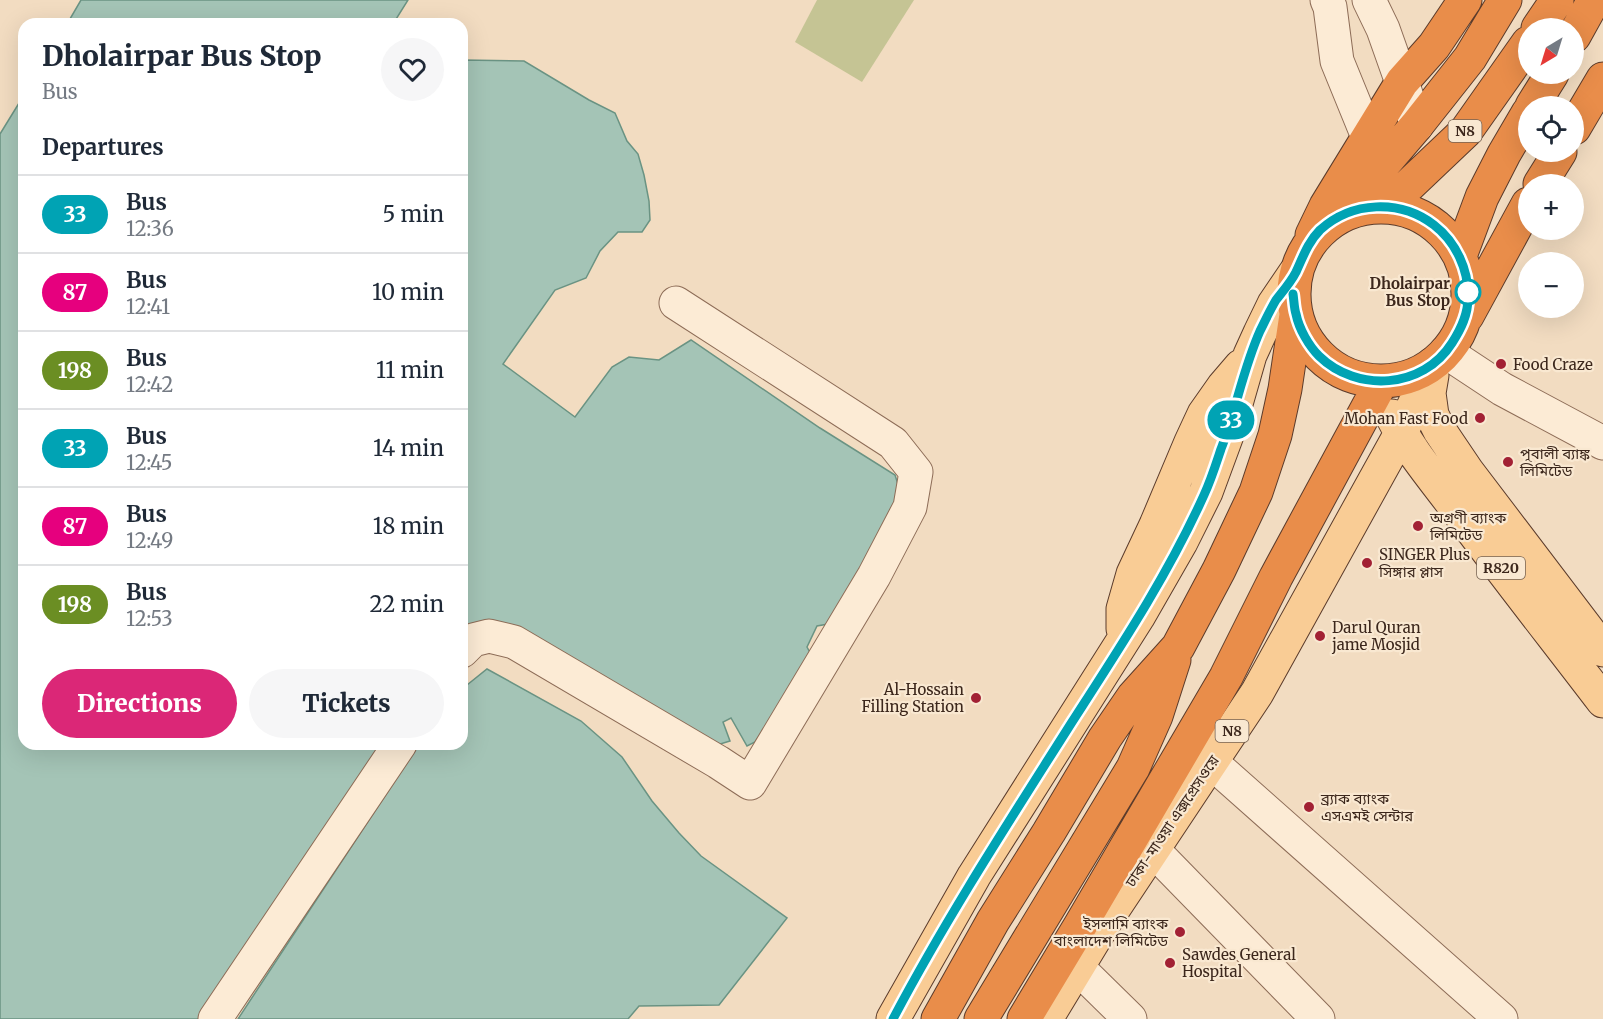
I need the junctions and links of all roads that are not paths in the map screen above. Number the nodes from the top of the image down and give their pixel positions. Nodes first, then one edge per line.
1 (1327, 0) edge
2 (1369, 0) edge
3 (1465, 0) edge
4 (1505, 0) edge
5 (1557, 0) edge
6 (1594, 0) edge
7 (1545, 18) edge
8 (1584, 18) edge
9 (1518, 57) edge
10 (1603, 79) edge
11 (1402, 82) junction
12 (1584, 111) edge
13 (1417, 125) junction
14 (1518, 130) edge
15 (1374, 152) junction
16 (1387, 206) junction
17 (1339, 216) junction
18 (1518, 222) edge
19 (1460, 256) junction
20 (1300, 261) junction
21 (676, 303) dead end
22 (1296, 315) junction
23 (1463, 322) junction
24 (1440, 358) junction
25 (1382, 381) junction
26 (1401, 433) junction
27 (1603, 443) edge
28 (468, 645) edge
29 (1178, 648) junction
30 (1603, 650) edge
31 (1602, 700) edge
32 (396, 750) edge
33 (1211, 762) junction
34 (1153, 850) junction
35 (1077, 967) junction
36 (215, 1019) edge
37 (893, 1019) edge
38 (938, 1019) edge
39 (981, 1019) edge
40 (1024, 1019) edge
41 (1046, 1019) edge
42 (1130, 1019) edge
43 (1318, 1019) edge
44 (1501, 1019) edge

1 - 15 street
2 - 11 street
3 - 11 highway
4 - 13 highway, N8
5 - 7 highway
6 - 8 highway
9 - 16 highway, N8
10 - 12 highway
11 - 13 street
11 - 15 highway
13 - 15 highway, N8
14 - 19 highway
15 - 17 highway, N8
15 - 20 highway
16 - 17 highway, N8
16 - 19 highway, N8
17 - 20 highway, N8
18 - 23 highway, N8
19 - 23 highway, N8
20 - 22 highway
20 - 37 main road, N8
21 - 28 street
22 - 25 highway
22 - 29 highway
23 - 24 highway, N8
24 - 25 highway
24 - 26 main road, ঢাকা-মাওয়া এক্সপ্রেসওয়ে
24 - 27 street
24 - 30 main road, R820
25 - 26 main road
25 - 40 highway
26 - 31 main road, R820
26 - 33 main road, ঢাকা-মাওয়া এক্সপ্রেসওয়ে / N8
29 - 38 highway
29 - 39 highway
32 - 36 street
33 - 34 main road, ঢাকা-মাওয়া এক্সপ্রেসওয়ে / N8
33 - 44 street
34 - 35 main road, ঢাকা-মাওয়া এক্সপ্রেসওয়ে / N8
34 - 43 street
35 - 41 main road, ঢাকা-মাওয়া এক্সপ্রেসওয়ে / N8
35 - 42 street

